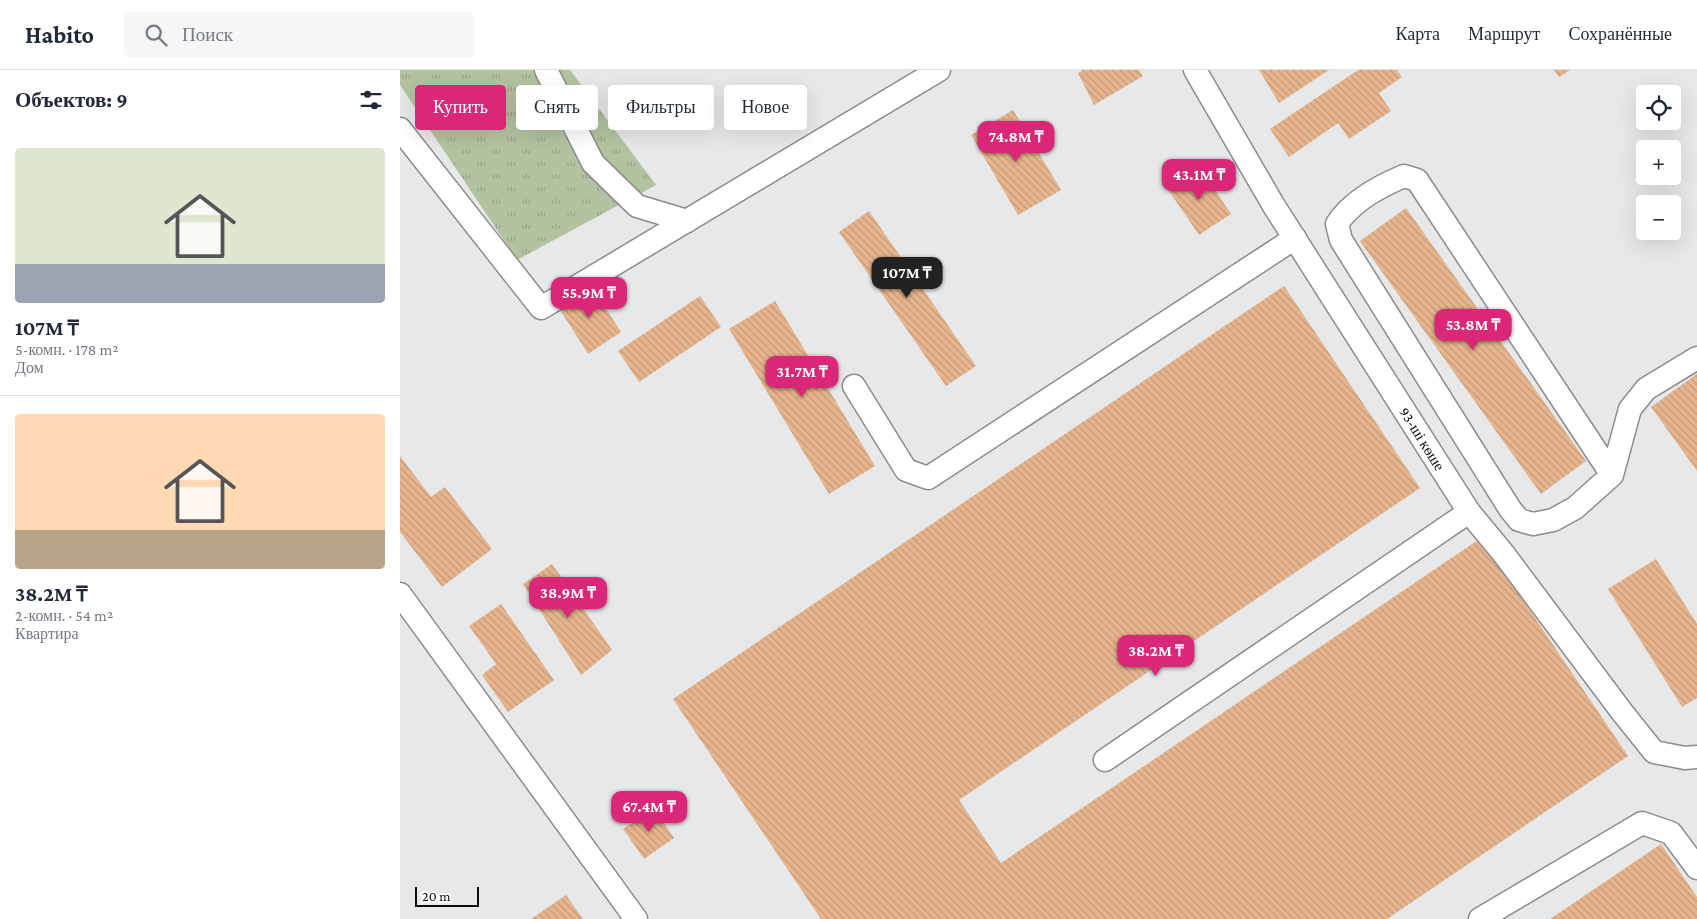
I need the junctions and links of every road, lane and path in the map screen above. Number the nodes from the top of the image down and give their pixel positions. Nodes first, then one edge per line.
1 (546, 70) edge
2 (939, 70) edge
3 (1195, 70) edge
4 (400, 129) edge
5 (686, 221) junction
6 (1294, 238) junction
7 (1697, 358) edge
8 (854, 386) dead end
9 (1612, 475) junction
10 (1469, 512) junction
11 (401, 597) edge
12 (1697, 757) edge
13 (1105, 760) dead end
14 (1697, 868) edge
15 (636, 919) edge
16 (1480, 919) edge

1 - 5 lane
2 - 5 lane
3 - 6 lane, 93-ші көше
4 - 5 lane
6 - 8 lane
6 - 10 lane, 93-ші көше
7 - 9 lane
9 - 9 lane
10 - 12 lane, 93-ші көше
10 - 13 lane
11 - 15 lane
14 - 16 lane

